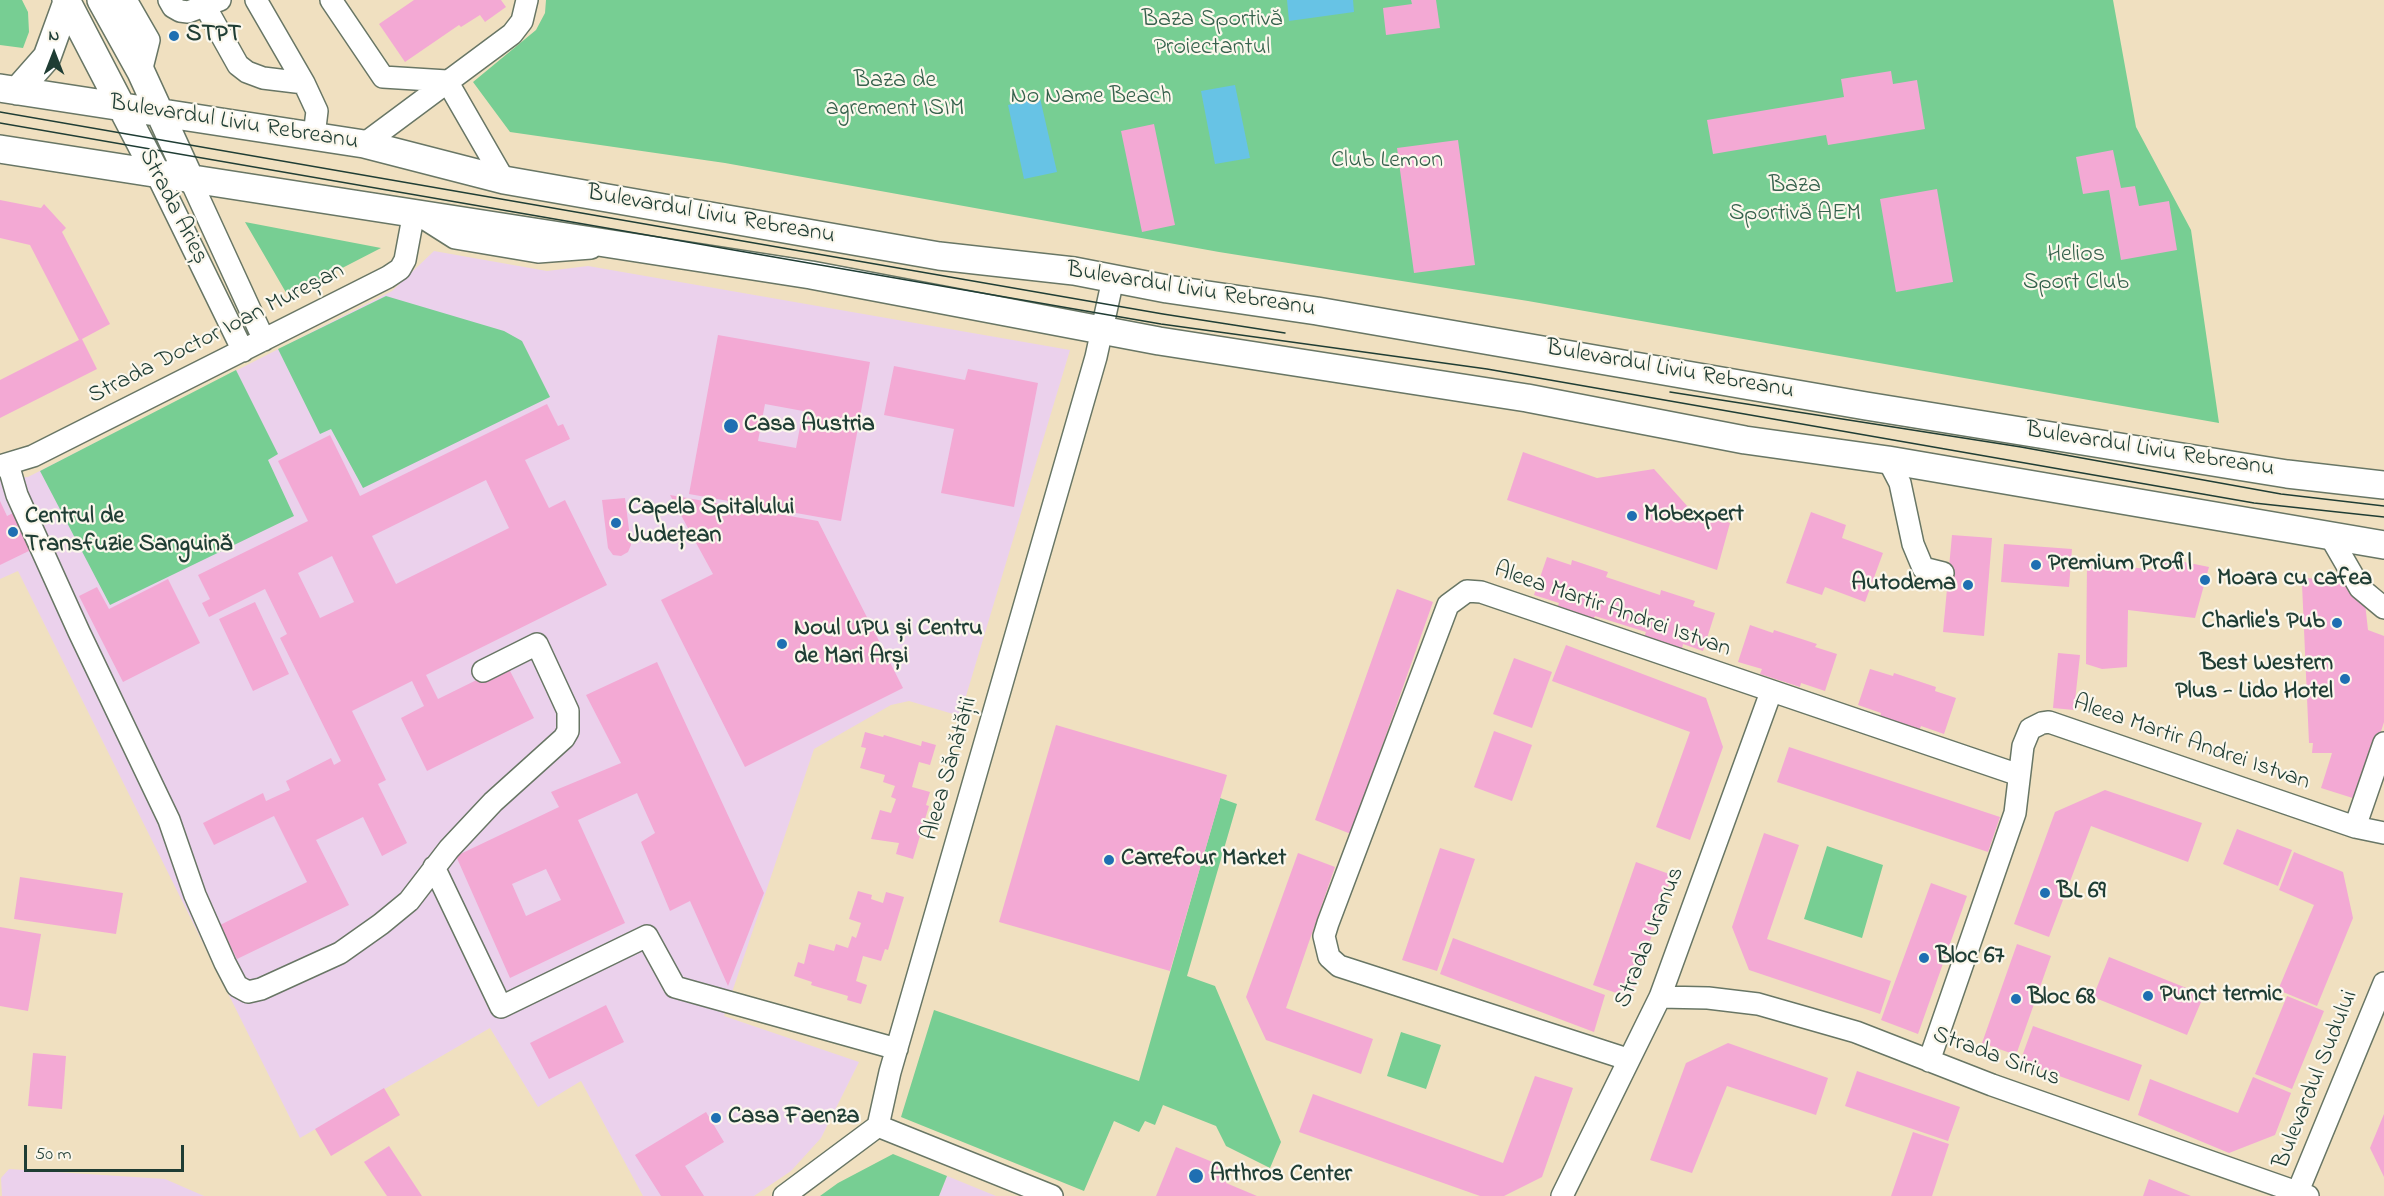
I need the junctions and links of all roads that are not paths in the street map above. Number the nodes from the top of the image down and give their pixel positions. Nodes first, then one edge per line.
1 (101, 0) edge
2 (126, 0) edge
3 (169, 0) edge
4 (256, 0) edge
5 (331, 0) edge
6 (527, 0) edge
7 (67, 1) edge
8 (200, 4) edge
9 (141, 72) junction
10 (447, 81) junction
11 (304, 83) junction
12 (9, 89) edge
13 (120, 105) junction
14 (160, 112) junction
15 (314, 136) junction
16 (364, 144) junction
17 (0, 149) edge
18 (156, 173) junction
19 (190, 179) junction
20 (504, 180) junction
21 (414, 212) junction
22 (1113, 279) junction
23 (1102, 331) junction
24 (264, 340) junction
25 (243, 351) junction
26 (1888, 460) junction
27 (4, 465) edge
28 (2384, 485) edge
29 (2330, 536) junction
30 (2384, 544) edge
31 (1943, 573) dead end
32 (2384, 608) edge
33 (483, 671) dead end
34 (1771, 692) junction
35 (2384, 743) edge
36 (2019, 775) junction
37 (2355, 827) junction
38 (2384, 833) edge
39 (434, 867) junction
40 (2384, 983) edge
41 (1660, 996) junction
42 (897, 1049) junction
43 (1627, 1059) junction
44 (1929, 1061) junction
45 (878, 1126) junction
46 (2301, 1195) edge
47 (784, 1196) edge
48 (1052, 1196) edge
49 (1562, 1196) edge

1 - 9 main road, Strada Arieș
2 - 9 street
3 - 8 street
4 - 11 street
5 - 10 street
6 - 10 street
7 - 12 main road
7 - 13 main road, Strada Arieș
8 - 11 street
9 - 14 main road, Strada Arieș
10 - 16 street
10 - 20 street
11 - 15 street
12 - 13 main road, Bulevardul Liviu Rebreanu
13 - 14 main road, Bulevardul Liviu Rebreanu
13 - 18 main road, Strada Arieș
14 - 15 main road, Bulevardul Liviu Rebreanu
14 - 19 main road, Strada Arieș
15 - 16 main road, Bulevardul Liviu Rebreanu
16 - 20 main road, Bulevardul Liviu Rebreanu
17 - 18 main road, Bulevardul Liviu Rebreanu
18 - 19 main road, Bulevardul Liviu Rebreanu
18 - 25 street, Strada Arieș
19 - 21 main road, Bulevardul Liviu Rebreanu
19 - 24 street, Strada Arieș
20 - 22 main road, Bulevardul Liviu Rebreanu
21 - 23 main road, Bulevardul Liviu Rebreanu
21 - 24 street, Strada Doctor Ioan Mureșan
22 - 23 street, Aleea Sănătății
22 - 28 main road, Bulevardul Liviu Rebreanu
23 - 26 main road, Bulevardul Liviu Rebreanu
23 - 42 street, Aleea Sănătății
24 - 25 street, Strada Doctor Ioan Mureșan
25 - 27 street, Strada Doctor Ioan Mureșan
26 - 29 main road, Bulevardul Liviu Rebreanu
26 - 31 street
27 - 39 street
29 - 30 main road, Bulevardul Liviu Rebreanu
29 - 32 street
33 - 39 street
34 - 36 street, Aleea Martir Andrei Istvan
34 - 41 street, Strada Uranus
34 - 43 street, Aleea Martir Andrei Istvan
35 - 37 street
36 - 37 street, Aleea Martir Andrei Istvan
36 - 44 street
37 - 38 street, Aleea Martir Andrei Istvan
39 - 42 street
40 - 46 street, Bulevardul Sudului
41 - 43 street, Strada Uranus
41 - 44 street, Strada Sirius
42 - 45 street, Aleea Sănătății
43 - 49 street, Strada Uranus
44 - 46 street, Strada Sirius
45 - 47 street
45 - 48 street

